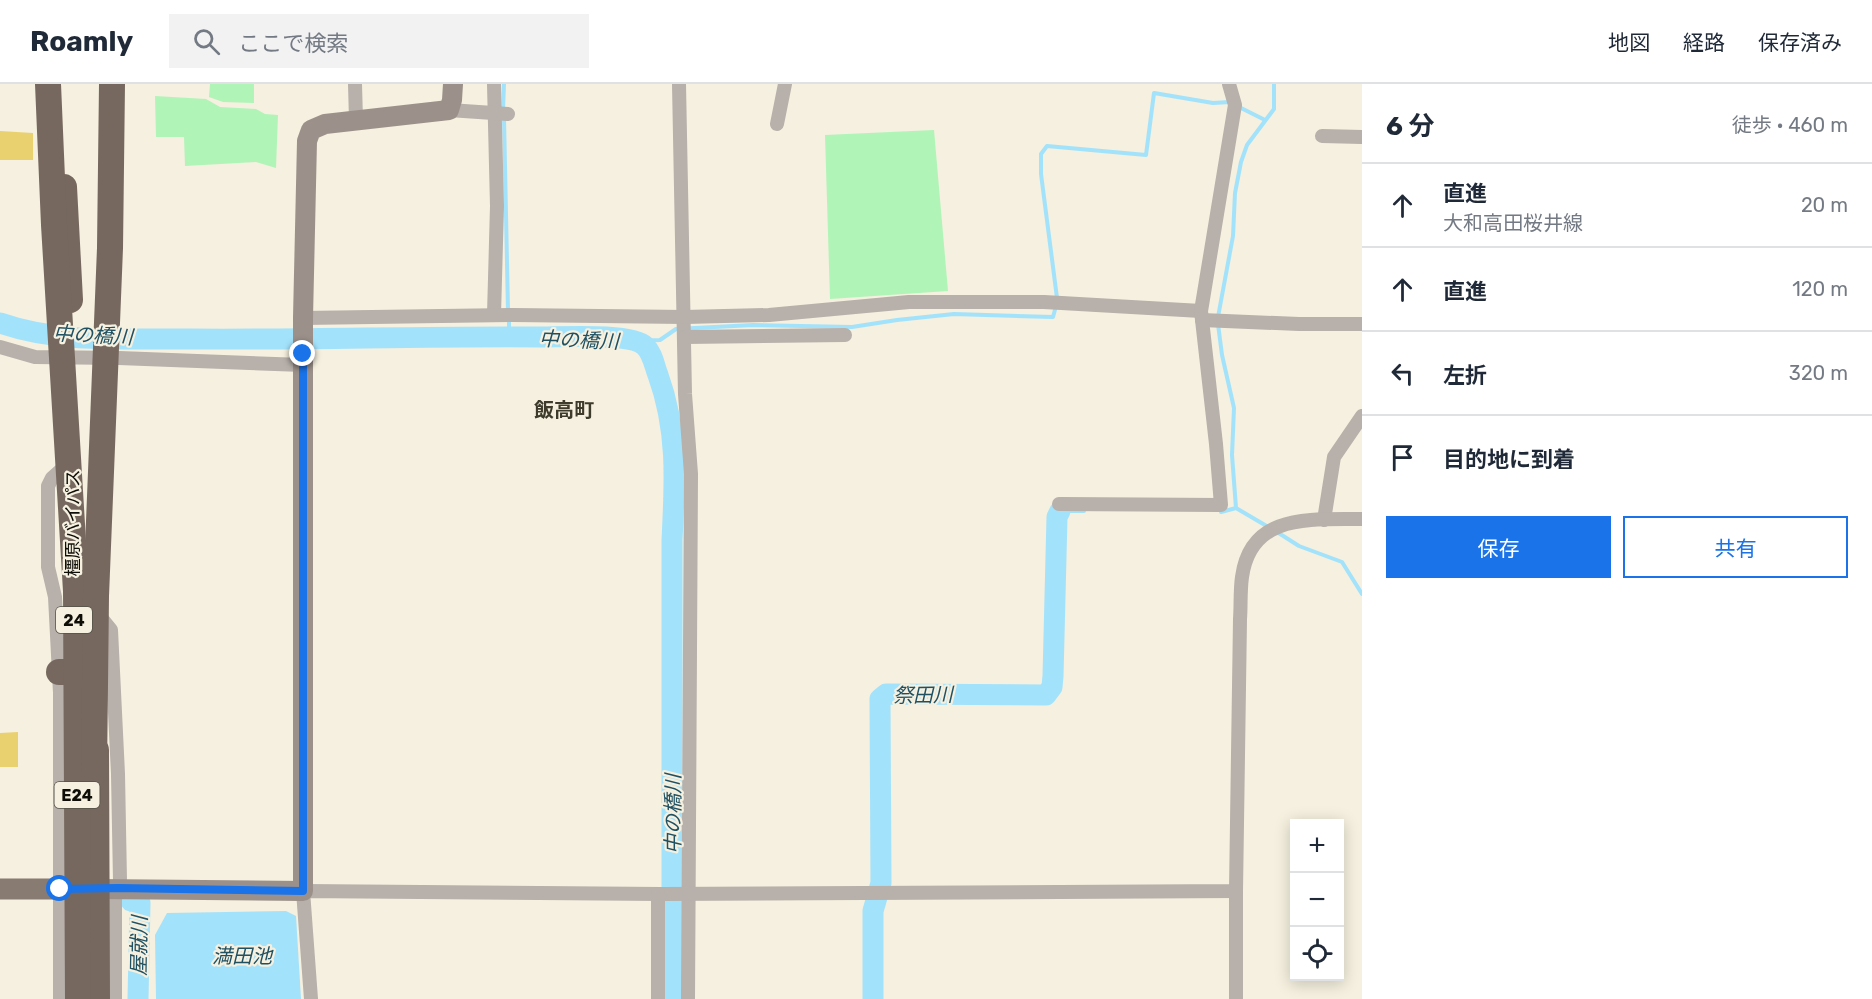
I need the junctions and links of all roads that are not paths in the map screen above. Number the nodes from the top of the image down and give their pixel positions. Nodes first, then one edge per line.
1 (48, 84) edge
2 (57, 84) edge
3 (104, 84) edge
4 (112, 84) edge
5 (355, 84) edge
6 (453, 84) edge
7 (494, 84) edge
8 (679, 84) edge
9 (784, 84) edge
10 (1229, 84) edge
11 (449, 110) junction
12 (500, 113) junction
13 (356, 120) junction
14 (777, 124) dead end
15 (1322, 136) dead end
16 (1362, 137) edge
17 (502, 315) junction
18 (1202, 315) junction
19 (1362, 324) edge
20 (303, 325) junction
21 (769, 325) junction
22 (685, 328) junction
23 (845, 335) dead end
24 (83, 345) junction
25 (0, 346) edge
26 (303, 359) junction
27 (1362, 416) edge
28 (1059, 504) dead end
29 (1362, 519) edge
30 (1324, 520) junction
31 (89, 599) junction
32 (0, 889) edge
33 (87, 889) junction
34 (303, 891) junction
35 (1236, 891) junction
36 (659, 894) junction
37 (687, 894) junction
38 (60, 999) edge
39 (77, 999) edge
40 (96, 999) edge
41 (115, 999) edge
42 (311, 999) edge
43 (658, 999) edge
44 (688, 999) edge
45 (1236, 999) edge

1 - 31 highway, E24, bridge
2 - 24 highway, 橿原バイパス / 24
3 - 24 highway, 橿原バイパス / 24
4 - 31 highway, E24, bridge
5 - 13 street
6 - 11 street
7 - 12 street
8 - 22 street
9 - 14 street
10 - 18 street
11 - 12 street
11 - 13 street
12 - 17 street
13 - 20 street
15 - 16 street
17 - 20 street
17 - 22 street
18 - 19 street
18 - 21 street
18 - 28 street
20 - 26 street
21 - 22 street
21 - 22 street
21 - 23 street
22 - 37 street
24 - 25 street
24 - 26 street
24 - 31 highway, 橿原バイパス / 24
24 - 33 highway, 橿原バイパス / 24
26 - 34 street
27 - 30 street
29 - 30 street
30 - 35 street
31 - 33 highway, 橿原バイパス / 24
31 - 39 highway, E24, bridge
31 - 40 highway, E24, bridge
32 - 33 main road
33 - 34 street
33 - 38 street
33 - 39 highway, 橿原バイパス / 24
33 - 40 highway, 橿原バイパス / 24
33 - 41 street
34 - 36 street
34 - 42 street
35 - 37 street
35 - 45 street
36 - 37 street
36 - 43 street
37 - 44 street

